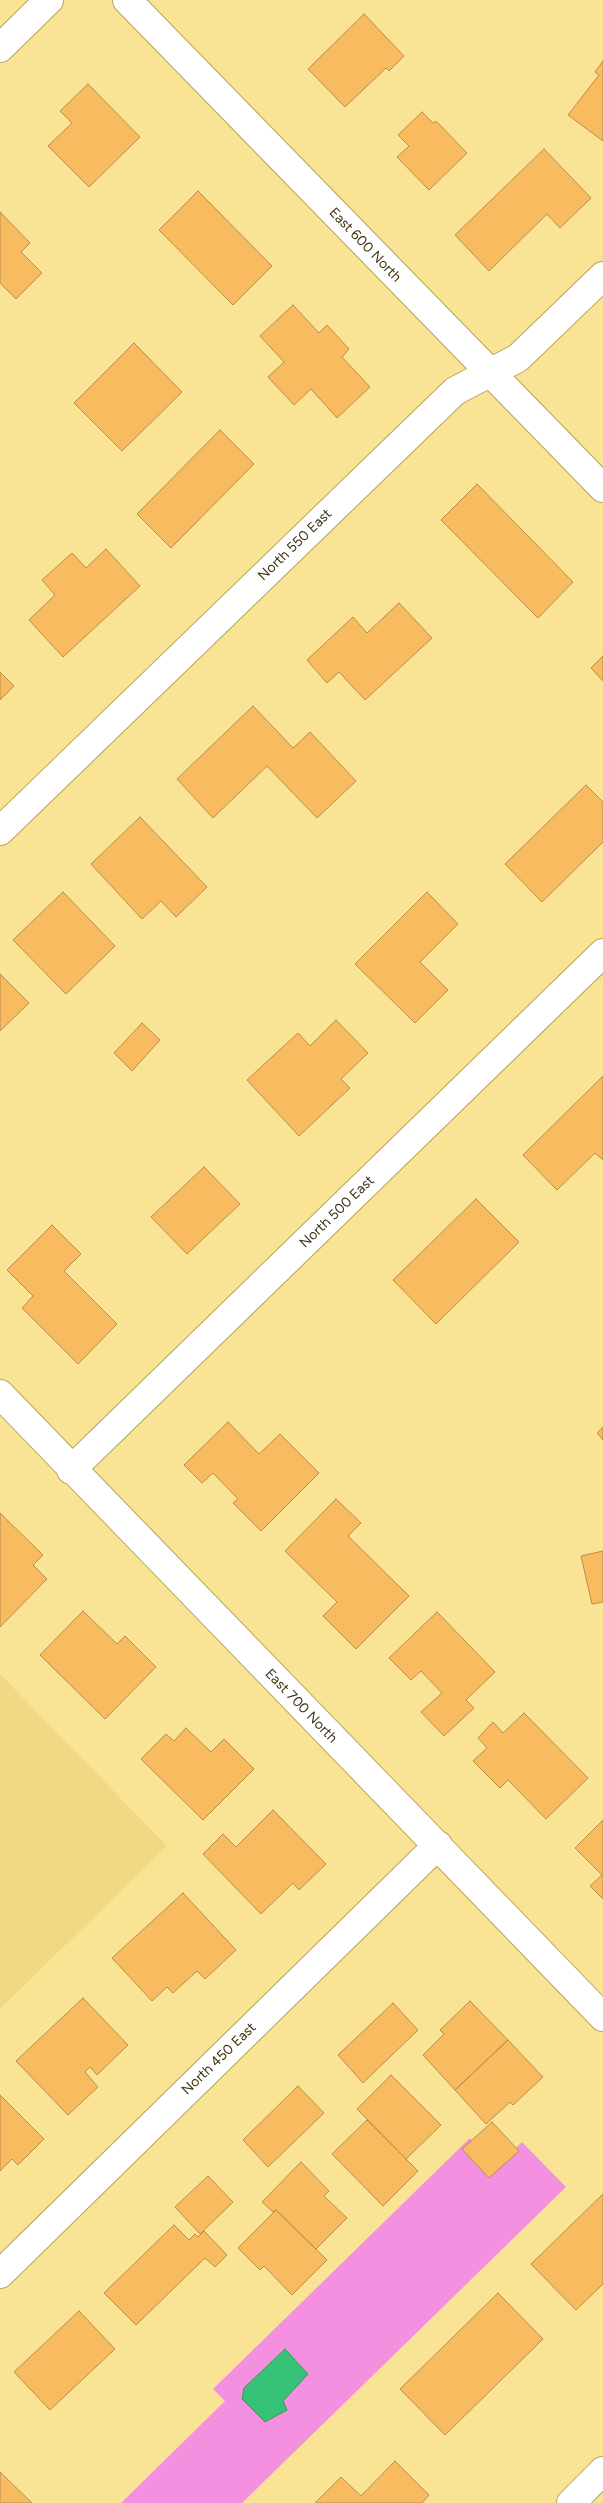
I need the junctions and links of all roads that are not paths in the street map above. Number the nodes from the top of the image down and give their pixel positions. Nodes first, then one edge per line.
1 (49, 0) edge
2 (127, 0) edge
3 (0, 48) edge
4 (603, 276) edge
5 (490, 373) junction
6 (603, 488) edge
7 (0, 831) edge
8 (603, 953) edge
9 (0, 1394) edge
10 (71, 1470) junction
11 (438, 1845) junction
12 (603, 2017) edge
13 (0, 2274) edge
14 (603, 2471) edge
15 (571, 2503) edge

1 - 3 street
2 - 5 street, East 600 North
4 - 5 street, North 550 East
5 - 6 street, East 600 North
5 - 7 street, North 550 East
8 - 10 street, North 500 East
9 - 10 street, East 700 North
10 - 11 street, East 700 North
11 - 12 street, East 700 North
11 - 13 street, North 450 East
14 - 15 street

